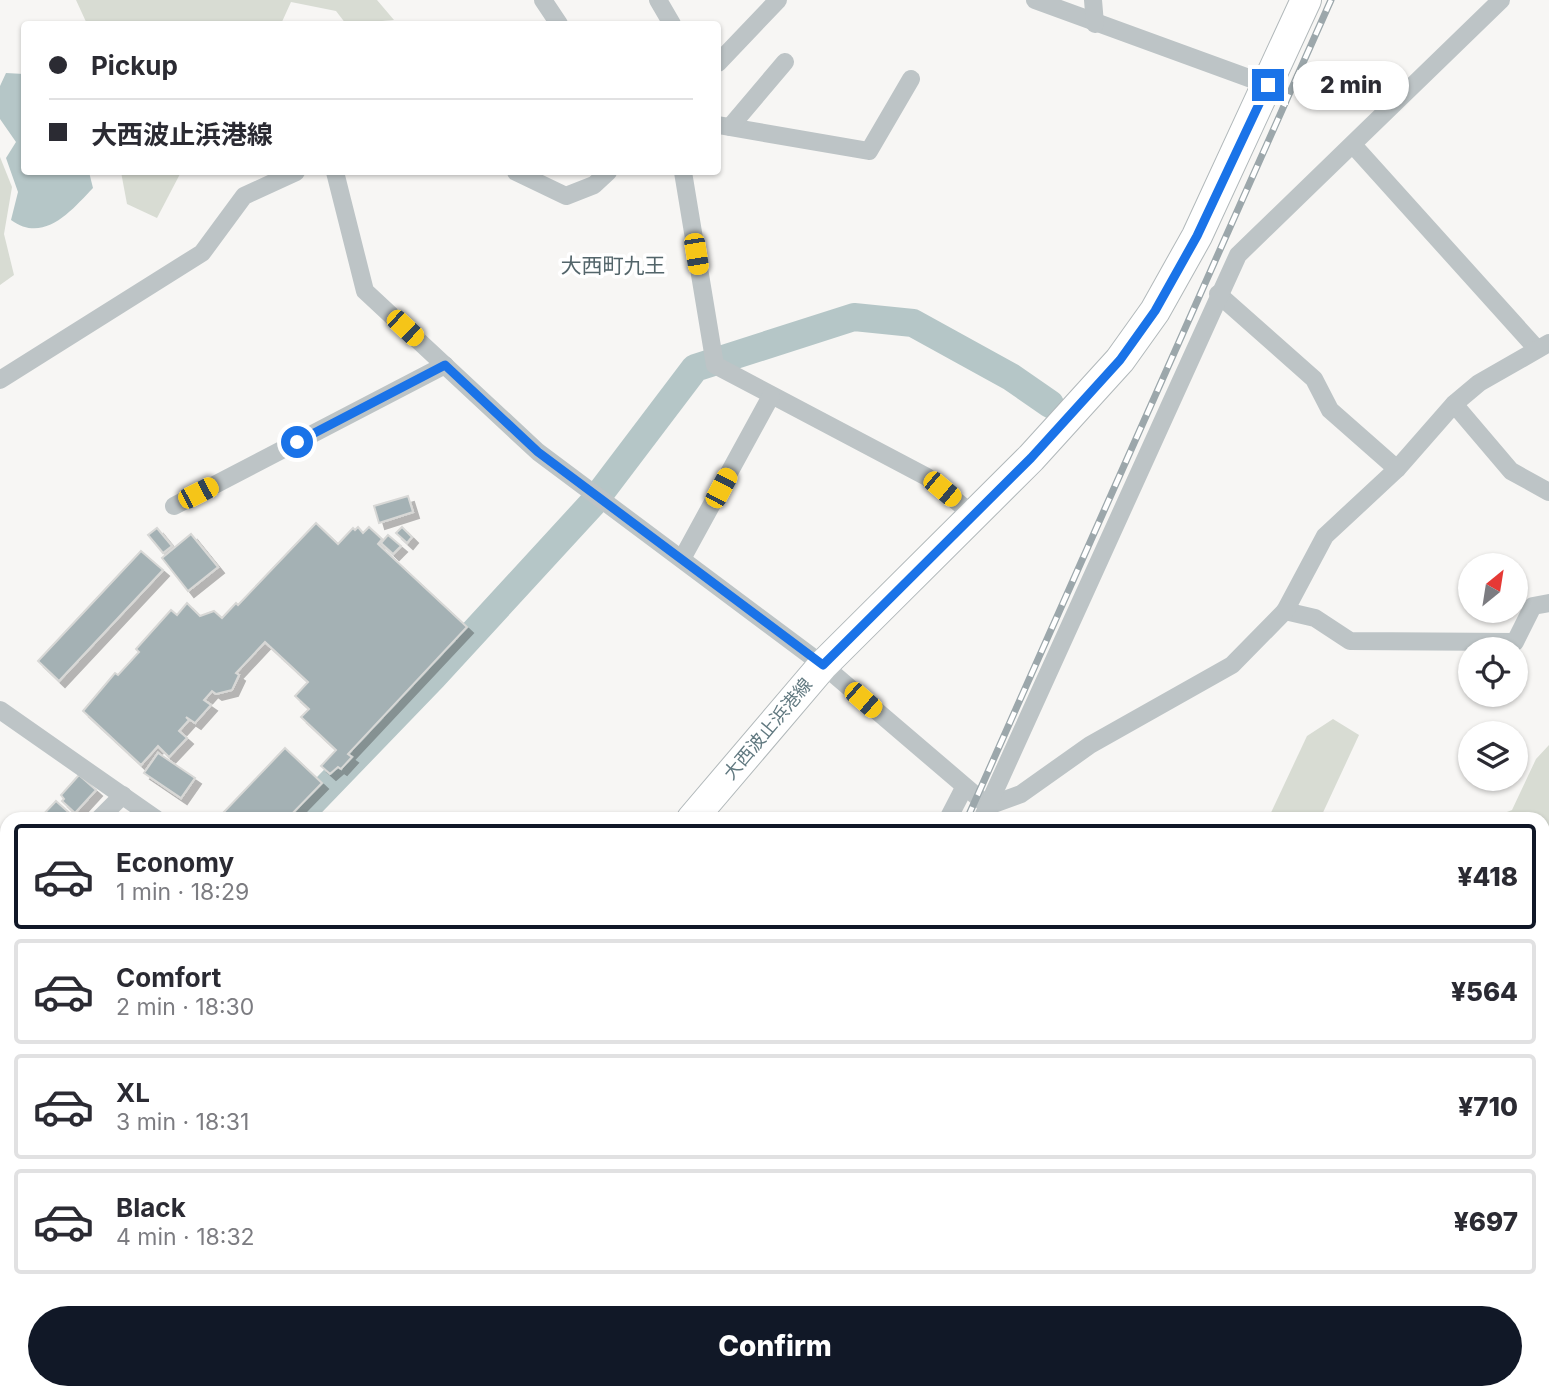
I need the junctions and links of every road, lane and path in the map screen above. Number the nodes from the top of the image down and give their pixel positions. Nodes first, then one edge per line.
1 (543, 0) edge
2 (658, 0) edge
3 (778, 0) edge
4 (1035, 0) edge
5 (1093, 0) edge
6 (1306, 0) edge
7 (1501, 0) edge
8 (557, 21) edge
9 (670, 21) edge
10 (1095, 24) junction
11 (721, 60) edge
12 (785, 62) dead end
13 (911, 79) dead end
14 (1268, 85) junction
15 (724, 126) edge
16 (1354, 146) junction
17 (290, 175) edge
18 (336, 175) edge
19 (522, 175) edge
20 (605, 175) edge
21 (683, 175) edge
22 (1219, 293) junction
23 (1543, 346) edge
24 (445, 365) junction
25 (0, 380) edge
26 (771, 396) junction
27 (1454, 404) junction
28 (1398, 469) junction
29 (1549, 492) edge
30 (174, 506) dead end
31 (972, 514) junction
32 (683, 557) junction
33 (1549, 603) edge
34 (1285, 611) junction
35 (823, 665) junction
36 (0, 710) edge
37 (964, 788) junction
38 (122, 795) junction
39 (106, 812) edge
40 (146, 812) edge
41 (698, 812) edge
42 (952, 812) edge
43 (985, 812) edge

1 - 8 street
2 - 9 street
3 - 11 street
4 - 10 street
5 - 10 street
6 - 14 main road, 大西波止浜港線
7 - 16 street
10 - 14 street
12 - 15 street
13 - 15 street
14 - 31 main road, 大西波止浜港線
16 - 22 street
16 - 23 street
17 - 25 street
18 - 24 street
19 - 20 street
21 - 26 street
22 - 28 street
22 - 43 street
23 - 27 street
24 - 30 street
24 - 32 street
26 - 31 street
26 - 32 street
27 - 28 street
27 - 29 street
28 - 34 street
31 - 35 main road, 大西波止浜港線
32 - 35 street
33 - 34 street
34 - 43 street
35 - 37 street
35 - 41 main road, 大西波止浜港線
36 - 38 street
37 - 42 street
37 - 43 street
38 - 39 street
38 - 40 street

